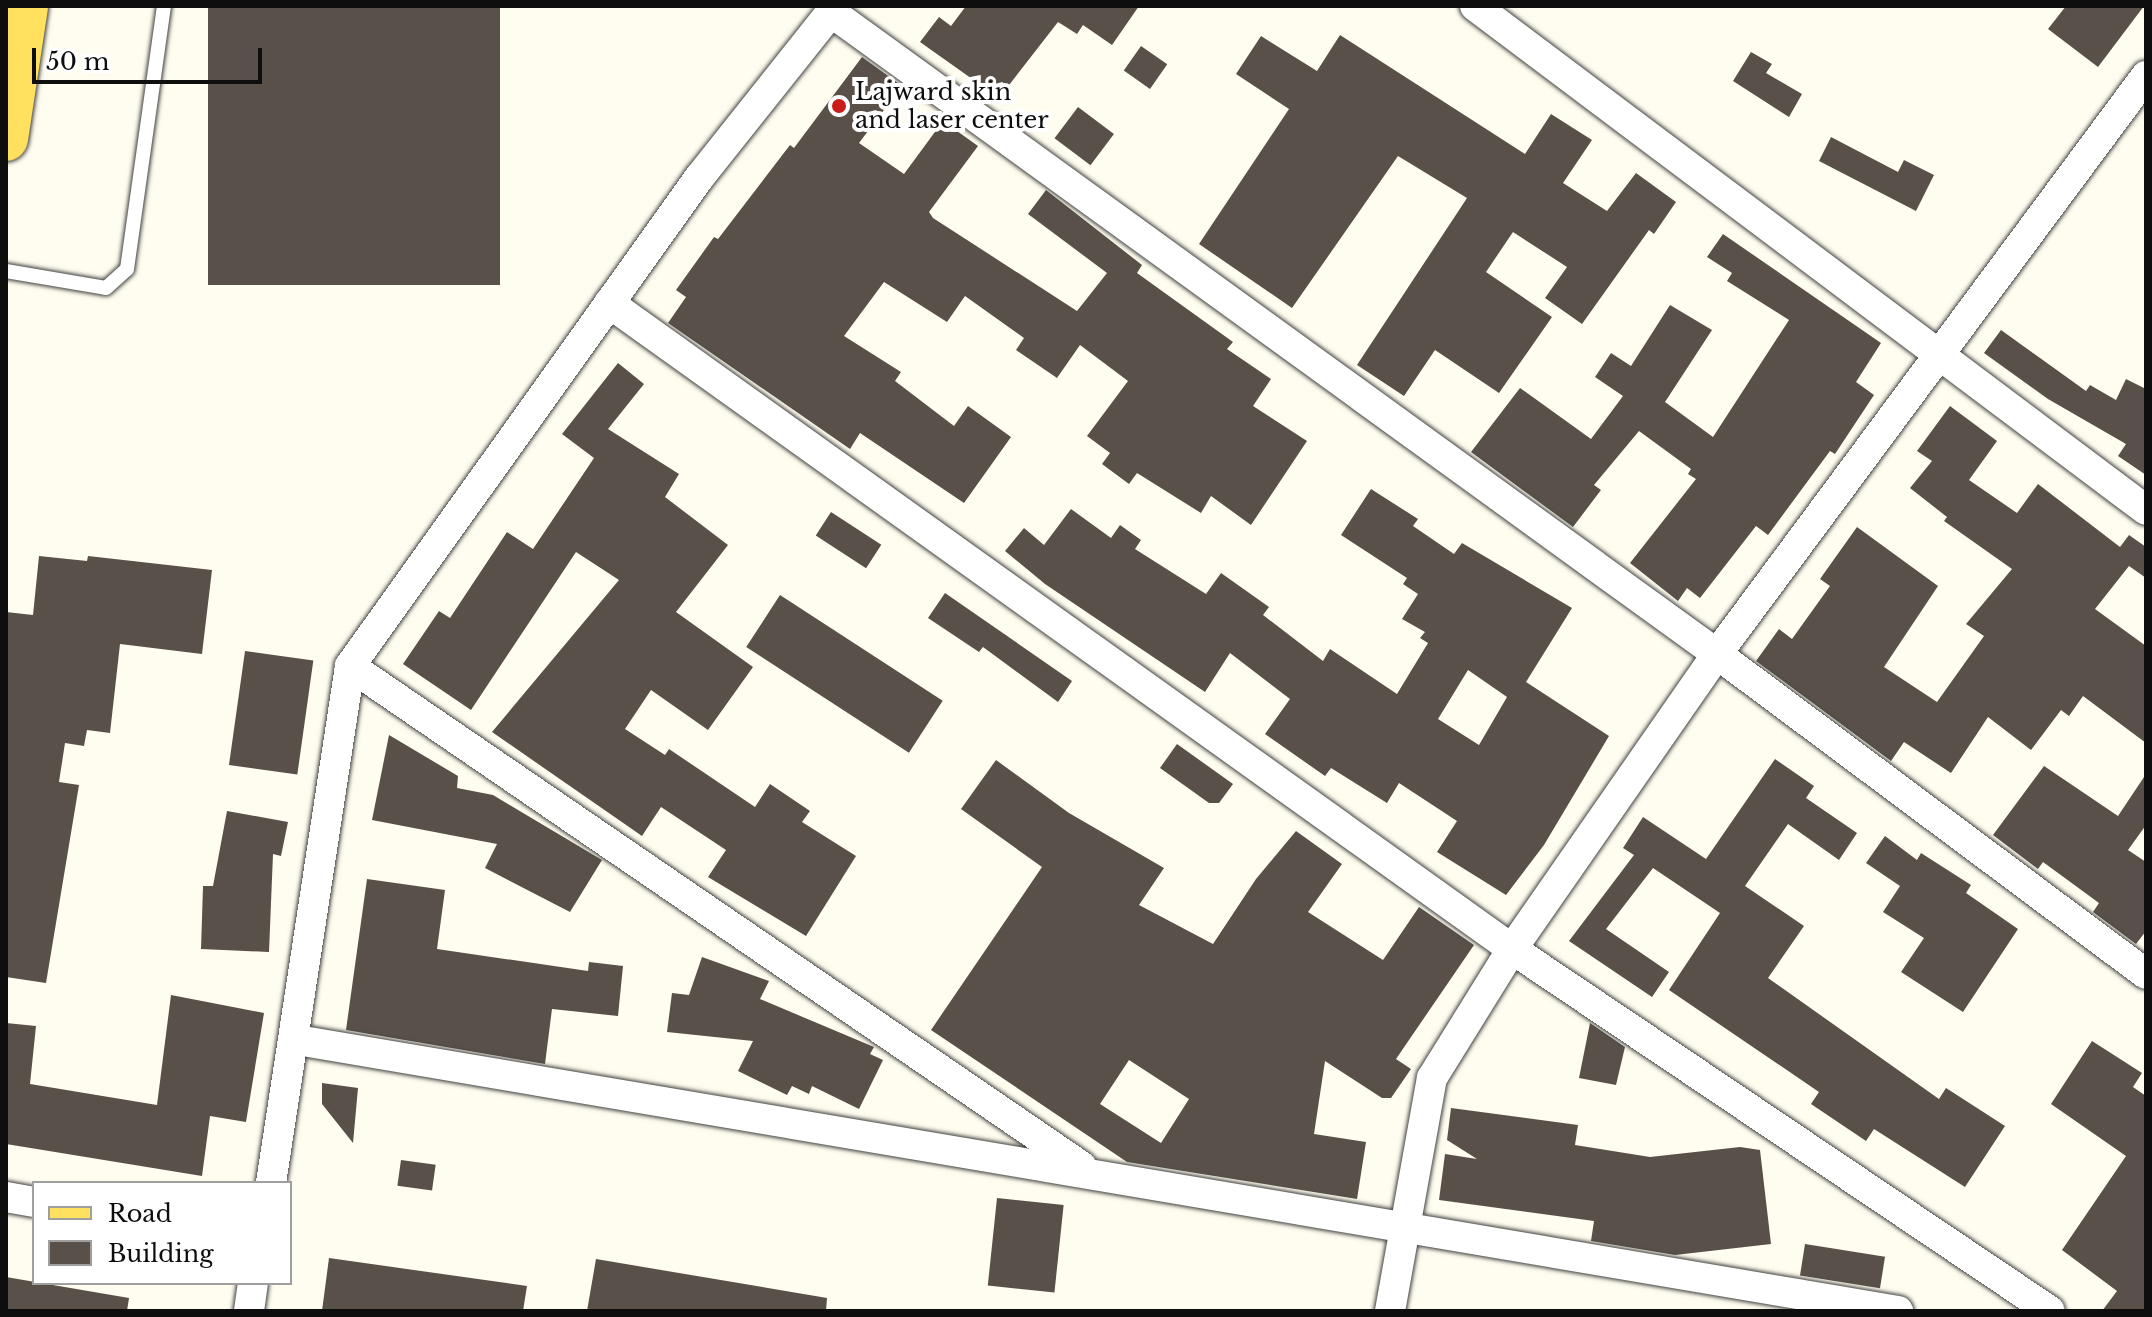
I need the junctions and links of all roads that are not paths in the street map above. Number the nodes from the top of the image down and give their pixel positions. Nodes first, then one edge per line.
1 (26, 6) edge
2 (164, 6) edge
3 (1475, 6) edge
4 (833, 9) edge
5 (2146, 76) edge
6 (6, 139) edge
7 (6, 271) edge
8 (609, 303) junction
9 (1940, 356) junction
10 (2146, 510) edge
11 (1717, 654) junction
12 (350, 666) junction
13 (1512, 949) junction
14 (2146, 974) edge
15 (297, 1040) junction
16 (1089, 1171) junction
17 (271, 1181) edge
18 (6, 1197) edge
19 (32, 1202) edge
20 (1403, 1231) junction
21 (253, 1285) edge
22 (249, 1311) edge
23 (1390, 1311) edge
24 (1898, 1311) edge
25 (2050, 1311) edge

1 - 6 main road
2 - 7 lane
3 - 9 street
4 - 8 street
4 - 11 street
5 - 9 street
8 - 12 street
8 - 13 street
9 - 10 street
9 - 11 street
11 - 13 street
11 - 14 street
12 - 15 street
12 - 16 street
13 - 20 street
13 - 25 street
15 - 16 street
15 - 17 street
16 - 20 street
18 - 19 street
20 - 23 street
20 - 24 street
21 - 22 street

